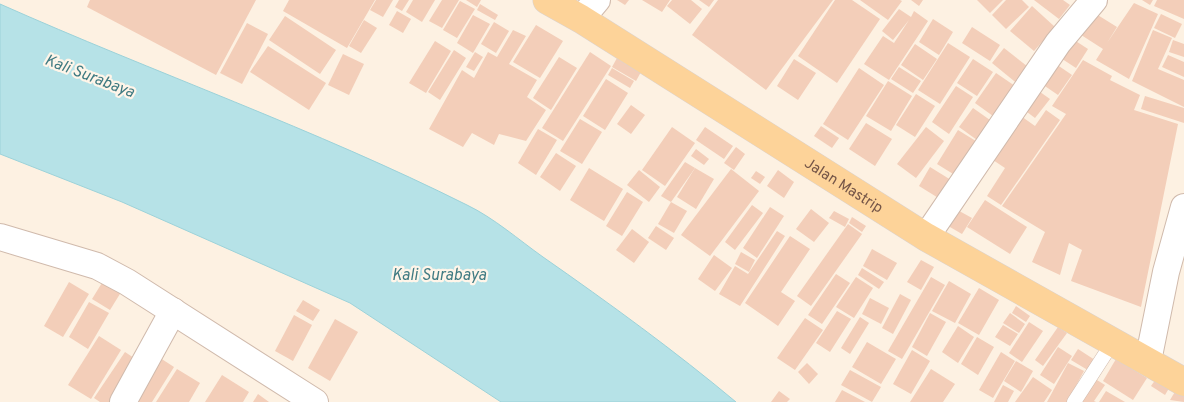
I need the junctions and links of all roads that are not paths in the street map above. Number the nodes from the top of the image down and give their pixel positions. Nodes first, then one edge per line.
1 (547, 0) edge
2 (1094, 0) edge
3 (589, 10) edge
4 (1184, 207) edge
5 (0, 237) edge
6 (926, 237) junction
7 (173, 311) junction
8 (1112, 342) junction
9 (1148, 361) junction
10 (1184, 382) edge
11 (123, 402) edge
12 (315, 402) edge
13 (1074, 402) edge

1 - 3 main road, Jalan Mastrip
2 - 6 street
3 - 6 main road, Jalan Mastrip
4 - 9 street
5 - 7 street
6 - 8 main road, Jalan Mastrip
7 - 11 street
7 - 12 street
8 - 9 main road, Jalan Mastrip
8 - 13 lane
9 - 10 main road, Jalan Mastrip

